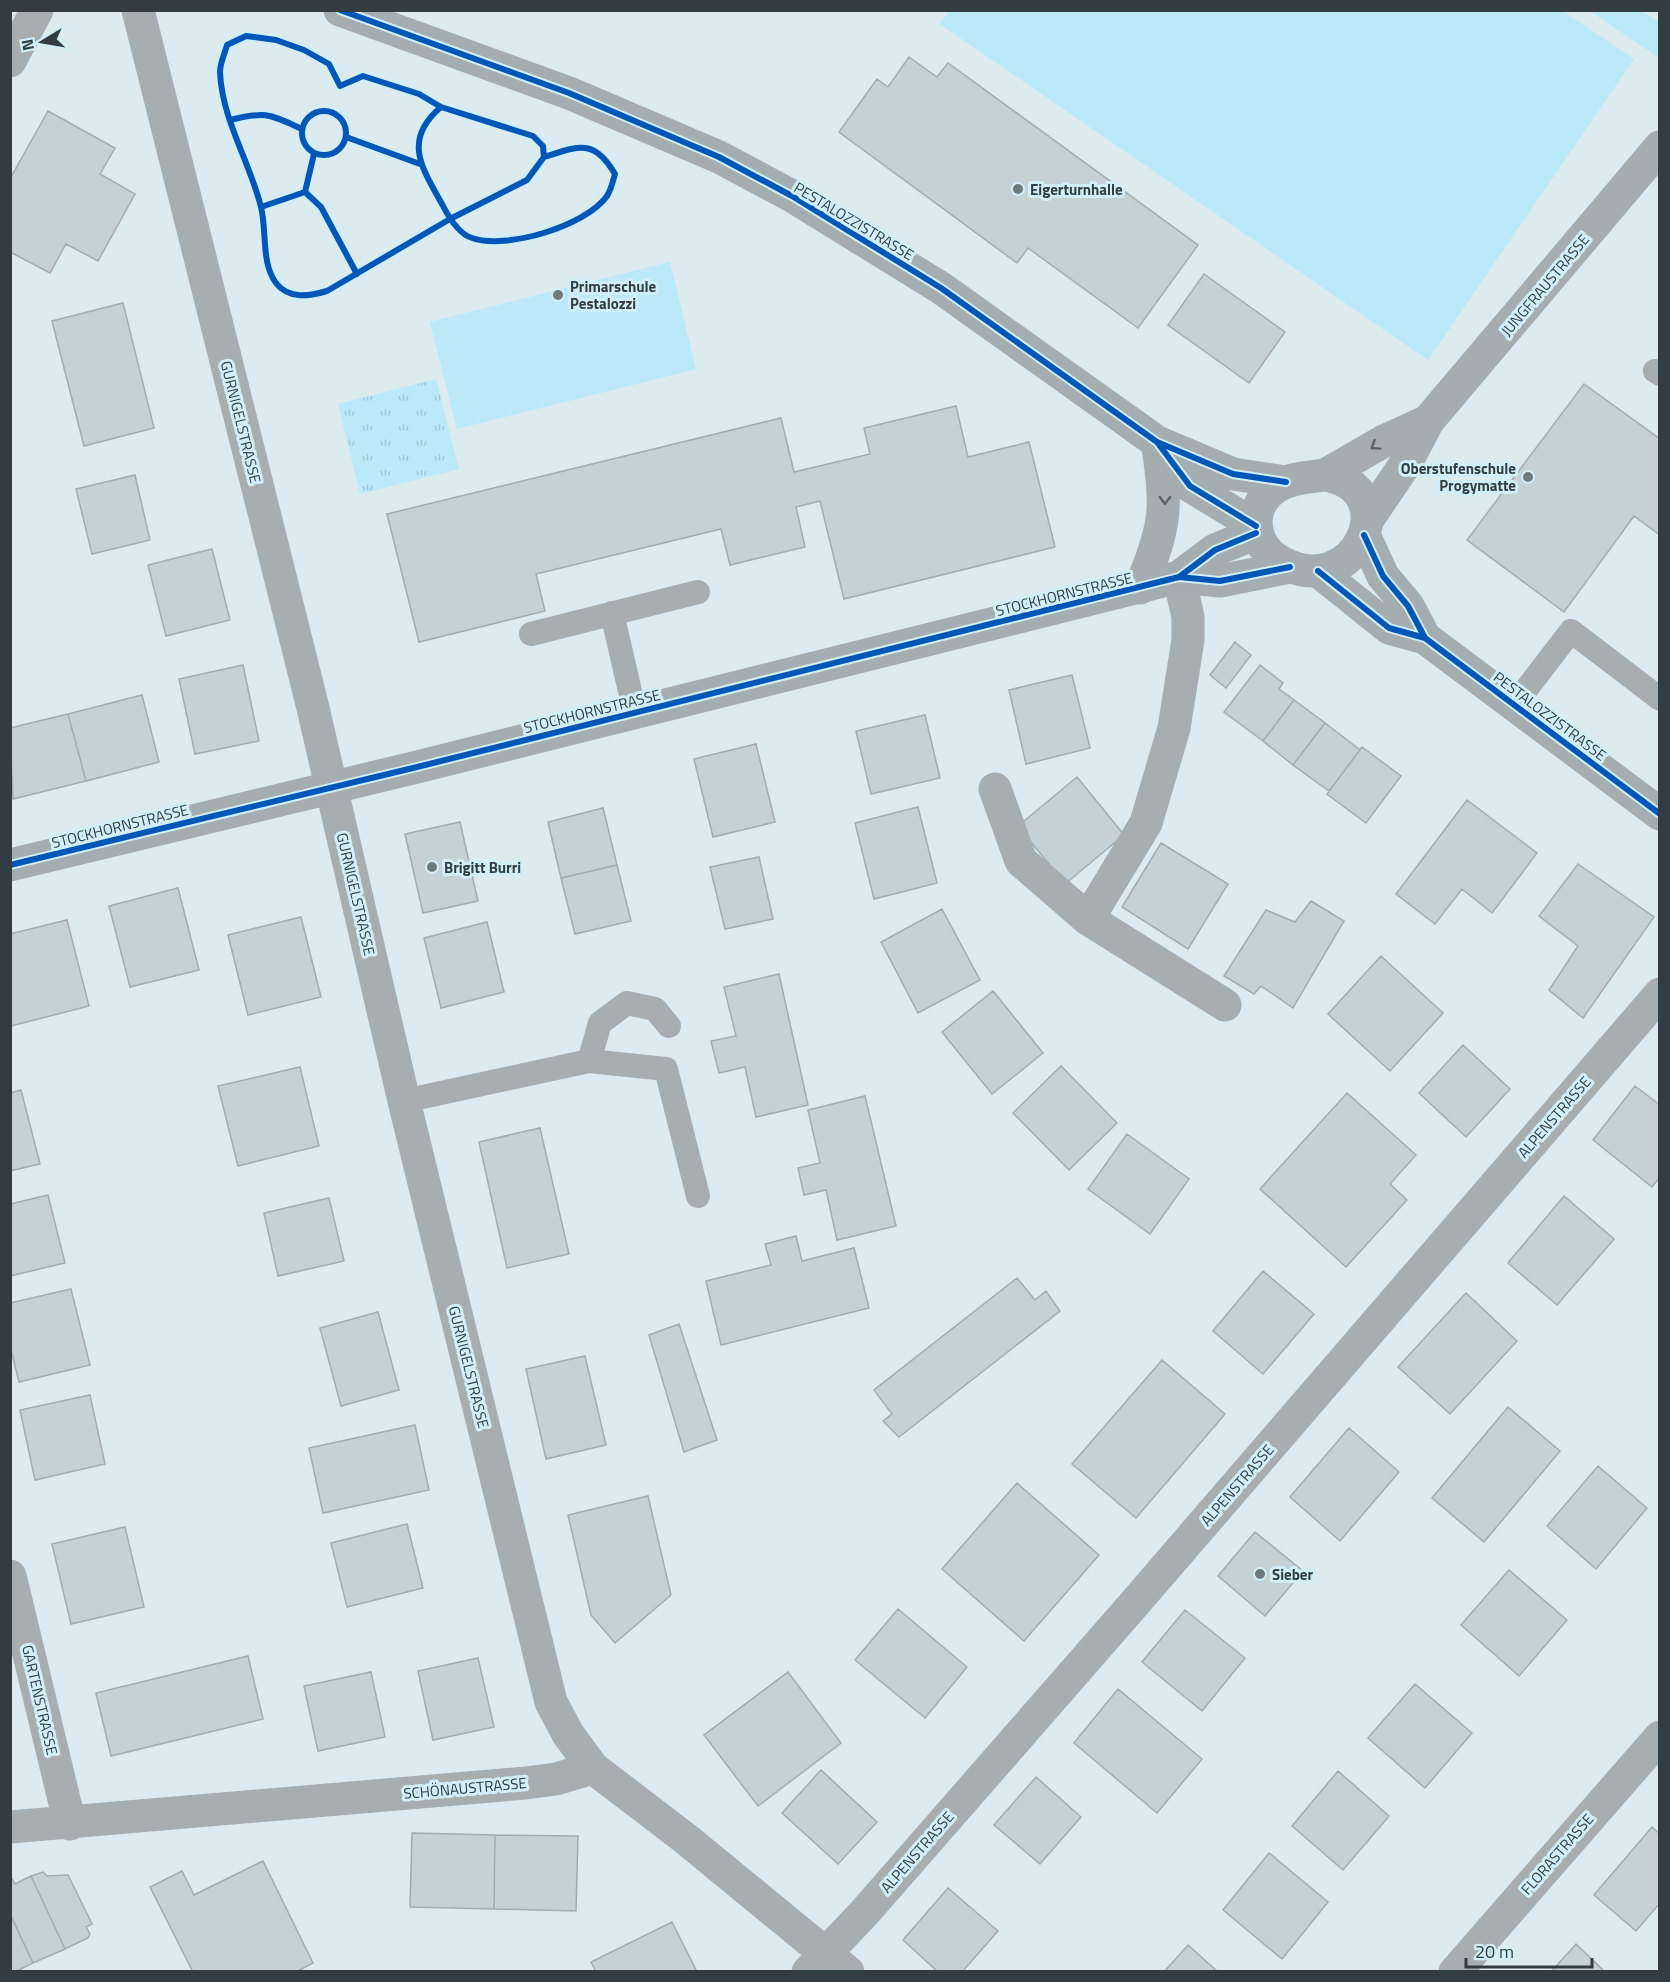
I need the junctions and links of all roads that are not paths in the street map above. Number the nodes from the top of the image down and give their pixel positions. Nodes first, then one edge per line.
1 (37, 10) edge
2 (138, 10) edge
3 (340, 10) edge
4 (10, 61) edge
5 (1659, 147) edge
6 (1428, 421) junction
7 (1157, 442) junction
8 (1325, 475) junction
9 (1286, 482) junction
10 (1366, 527) junction
11 (1256, 530) junction
12 (1304, 569) junction
13 (1179, 577) junction
14 (1140, 588) junction
15 (698, 592) dead end
16 (612, 613) junction
17 (531, 634) dead end
18 (1425, 638) junction
19 (1659, 699) edge
20 (1515, 704) junction
21 (635, 713) junction
22 (332, 787) junction
23 (995, 789) dead end
24 (1659, 814) edge
25 (10, 865) edge
26 (1088, 920) junction
27 (1659, 994) edge
28 (1226, 1005) dead end
29 (669, 1026) dead end
30 (589, 1061) junction
31 (404, 1101) junction
32 (698, 1196) dead end
33 (10, 1576) edge
34 (1659, 1737) edge
35 (593, 1768) junction
36 (70, 1824) junction
37 (10, 1827) edge
38 (828, 1965) edge
39 (1455, 1971) edge

1 - 4 street
2 - 22 street, GURNIGELSTRASSE
3 - 7 street, PESTALOZZISTRASSE
5 - 6 street, JUNGFRAUSTRASSE
6 -> 8 street, JUNGFRAUSTRASSE
6 - 10 street, JUNGFRAUSTRASSE
7 - 9 street, PESTALOZZISTRASSE
7 - 11 street, PESTALOZZISTRASSE
7 -> 14 street
8 - 9 street
8 - 10 street
9 - 11 street
10 - 12 street
10 - 18 street, PESTALOZZISTRASSE
11 - 12 street
11 - 13 street, STOCKHORNSTRASSE
12 - 13 street, STOCKHORNSTRASSE
12 - 18 street, PESTALOZZISTRASSE
13 - 14 street, STOCKHORNSTRASSE
13 - 26 street
14 - 21 street, STOCKHORNSTRASSE
15 - 16 lane
16 - 17 lane
16 - 21 lane
18 - 20 street, PESTALOZZISTRASSE
19 - 20 lane
20 - 24 street, PESTALOZZISTRASSE
21 - 22 street, STOCKHORNSTRASSE
22 - 25 street, STOCKHORNSTRASSE
22 - 31 street, GURNIGELSTRASSE
23 - 26 street
26 - 28 street
27 - 38 street, ALPENSTRASSE
29 - 30 lane
30 - 31 lane
30 - 32 lane
31 - 35 street, GURNIGELSTRASSE
33 - 36 street, GARTENSTRASSE
34 - 39 street, FLORASTRASSE
35 - 36 street, SCHÖNAUSTRASSE
35 - 38 street
36 - 37 street, SCHÖNAUSTRASSE

